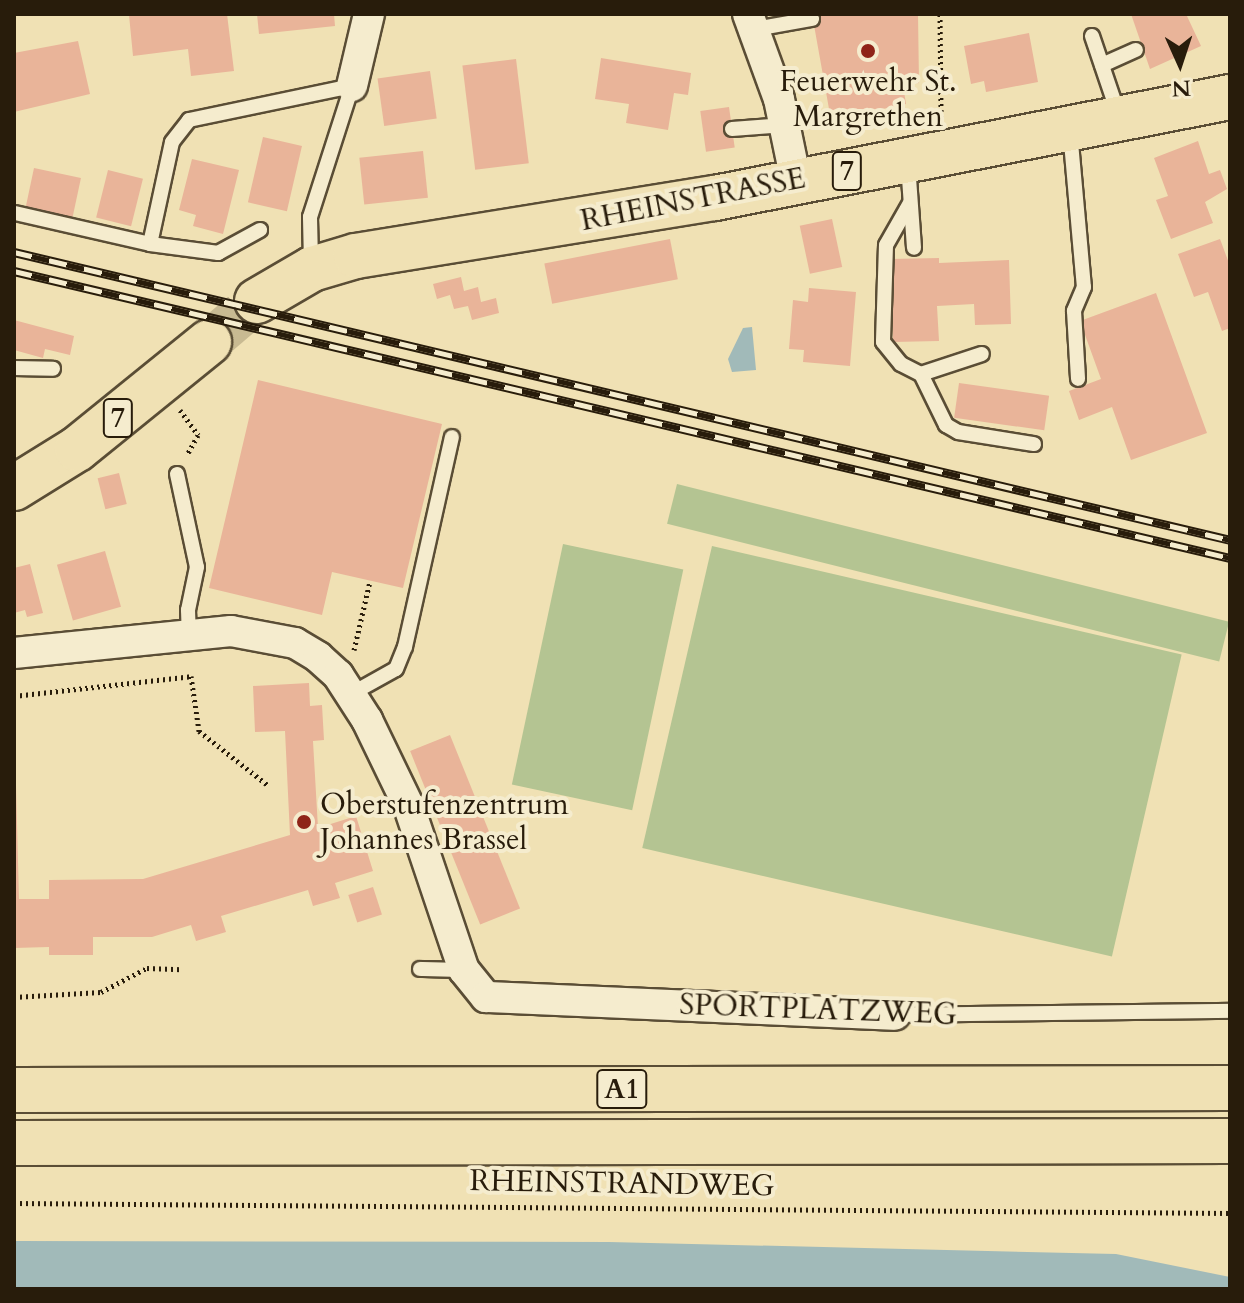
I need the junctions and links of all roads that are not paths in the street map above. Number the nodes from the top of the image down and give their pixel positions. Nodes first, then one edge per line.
1 (369, 14) edge
2 (812, 19) dead end
3 (752, 21) edge
4 (1092, 36) dead end
5 (1136, 50) dead end
6 (1102, 65) junction
7 (352, 86) junction
8 (1230, 97) edge
9 (1119, 117) junction
10 (785, 125) junction
11 (1070, 127) junction
12 (732, 129) dead end
13 (907, 159) junction
14 (796, 181) junction
15 (910, 203) junction
16 (15, 213) edge
17 (260, 230) dead end
18 (150, 244) junction
19 (914, 248) dead end
20 (312, 269) junction
21 (257, 301) tunnel mouth
22 (209, 342) tunnel mouth
23 (982, 354) dead end
24 (14, 368) edge
25 (53, 369) dead end
26 (921, 374) junction
27 (1078, 379) dead end
28 (452, 437) dead end
29 (1034, 444) dead end
30 (177, 474) road end
31 (18, 482) edge
32 (189, 635) junction
33 (14, 653) edge
34 (351, 694) junction
35 (420, 969) dead end
36 (464, 970) junction
37 (1230, 1011) edge
38 (895, 1015) joint
39 (1230, 1088) edge
40 (14, 1090) edge
41 (1230, 1141) edge
42 (14, 1143) edge

1 - 7 street
2 - 3 lane
3 - 10 street
4 - 6 lane
5 - 6 lane
6 - 9 lane
7 - 18 lane
7 - 20 lane
8 - 9 main road, RHEINSTRASSE / 7
9 - 11 main road, RHEINSTRASSE / 7
10 - 12 lane
10 - 14 street
11 - 13 main road, RHEINSTRASSE / 7
11 - 27 lane
13 - 14 main road, RHEINSTRASSE / 7
13 - 15 lane
14 - 20 main road, RHEINSTRASSE / 7
15 - 19 lane
15 - 26 lane
16 - 18 lane
17 - 18 lane
20 - 21 main road, RHEINSTRASSE / 7
22 - 31 main road, 7
23 - 26 lane
24 - 25 lane
26 - 29 lane
28 - 34 lane
30 - 32 lane
32 - 33 street
32 - 34 street
34 - 36 street
35 - 36 lane
36 - 38 street, SPORTPLATZWEG
37 - 38 lane, SPORTPLATZWEG
39 - 40 main road, A1
41 - 42 main road, A1

